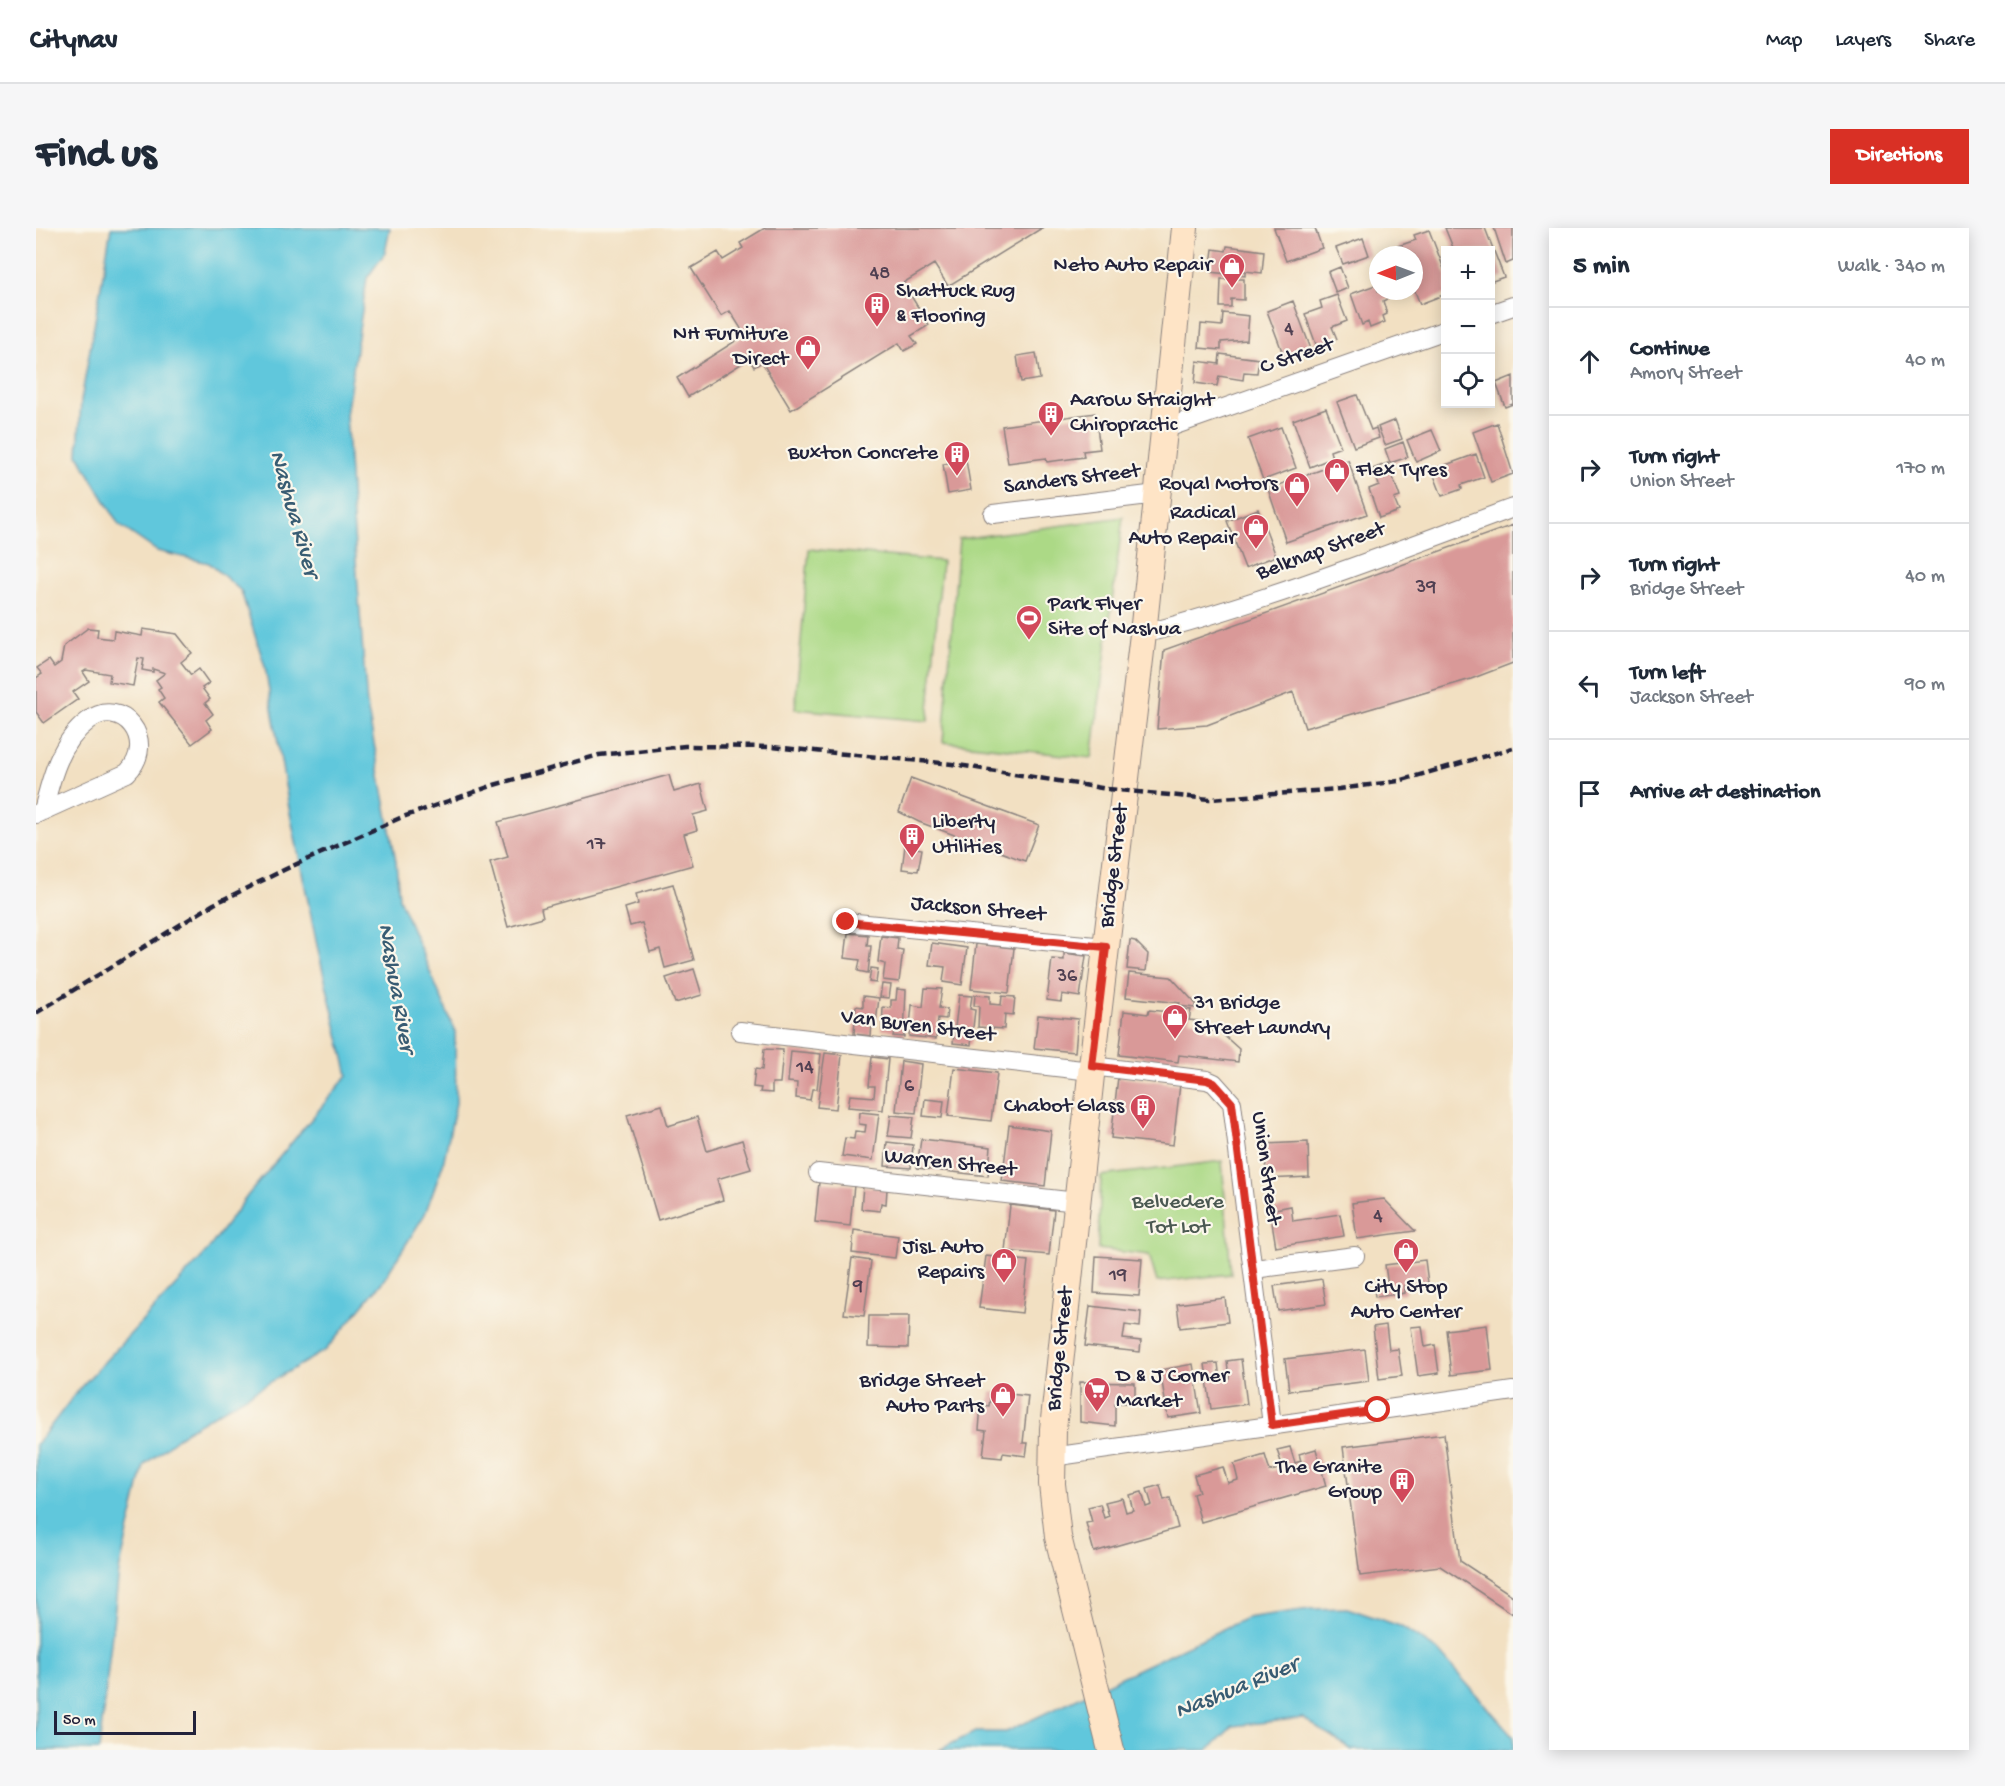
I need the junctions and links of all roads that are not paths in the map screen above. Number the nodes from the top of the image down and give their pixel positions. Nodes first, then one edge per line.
1 (1185, 228) edge
2 (1513, 306) edge
3 (1495, 313) edge
4 (1441, 332) edge
5 (1164, 429) junction
6 (1157, 494) junction
7 (1513, 508) edge
8 (993, 514) dead end
9 (1143, 634) junction
10 (39, 812) edge
11 (846, 922) dead end
12 (1106, 947) junction
13 (740, 1031) dead end
14 (1091, 1068) junction
15 (818, 1173) dead end
16 (1077, 1202) junction
17 (1355, 1256) dead end
18 (1254, 1269) junction
19 (1513, 1390) edge
20 (1272, 1425) junction
21 (1052, 1457) junction
22 (1111, 1750) edge

1 - 5 street, Bridge Street
2 - 3 street
4 - 5 street, C Street
5 - 6 street, Bridge Street
6 - 8 street, Sanders Street
6 - 9 street, Bridge Street
7 - 9 street, Belknap Street
9 - 12 street, Bridge Street
10 - 10 street
11 - 12 street, Jackson Street
12 - 14 street, Bridge Street
13 - 14 street, Van Buren Street
14 - 16 street, Bridge Street
14 - 18 street, Union Street
15 - 16 street, Warren Street
16 - 21 street, Bridge Street
17 - 18 street
18 - 20 street, Union Street
19 - 20 street
20 - 21 street
21 - 22 street, Bridge Street

